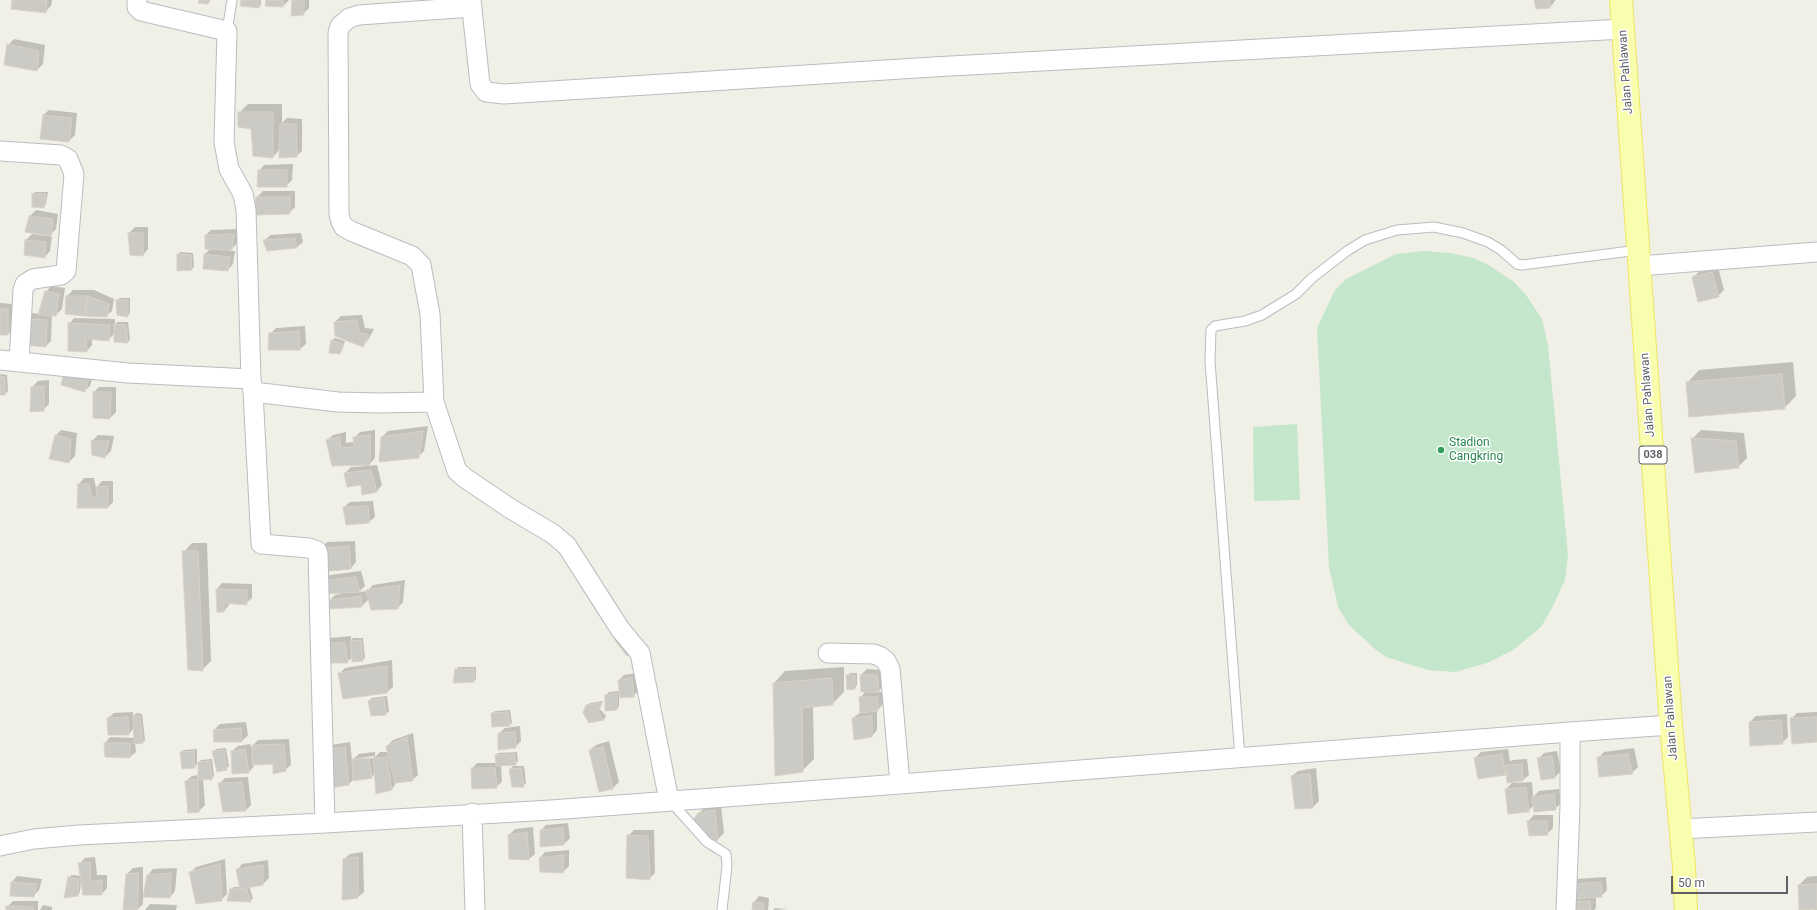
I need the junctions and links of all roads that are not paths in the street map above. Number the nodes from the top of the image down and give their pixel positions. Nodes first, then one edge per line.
1 (137, 0) edge
2 (232, 0) edge
3 (1621, 0) edge
4 (471, 4) edge
5 (1623, 29) junction
6 (227, 31) junction
7 (0, 151) edge
8 (1817, 252) edge
9 (1638, 258) junction
10 (0, 360) edge
11 (19, 362) junction
12 (252, 385) junction
13 (434, 402) junction
14 (828, 653) dead end
15 (1671, 725) junction
16 (1570, 732) junction
17 (1240, 758) junction
18 (900, 784) junction
19 (669, 800) junction
20 (472, 813) junction
21 (1817, 822) edge
22 (325, 823) junction
23 (1680, 829) junction
24 (0, 846) edge
25 (475, 910) edge
26 (722, 910) edge
27 (1566, 910) edge
28 (1686, 910) edge

1 - 6 street
2 - 6 lane
3 - 5 main road, Jalan Pahlawan / 038
4 - 5 street
4 - 13 street
5 - 9 main road, Jalan Pahlawan / 038
6 - 12 street
7 - 11 street
8 - 9 street
9 - 15 main road, Jalan Pahlawan / 038
9 - 17 lane
10 - 11 street
11 - 12 street
12 - 13 street
12 - 22 street
13 - 19 street
14 - 18 street
15 - 16 street
15 - 23 main road, Jalan Pahlawan / 038
16 - 17 street
16 - 27 street
17 - 18 street
18 - 19 street
19 - 20 street
19 - 26 lane
20 - 22 street
20 - 25 street
21 - 23 street
22 - 24 street
23 - 28 main road, Jalan Pahlawan / 038

